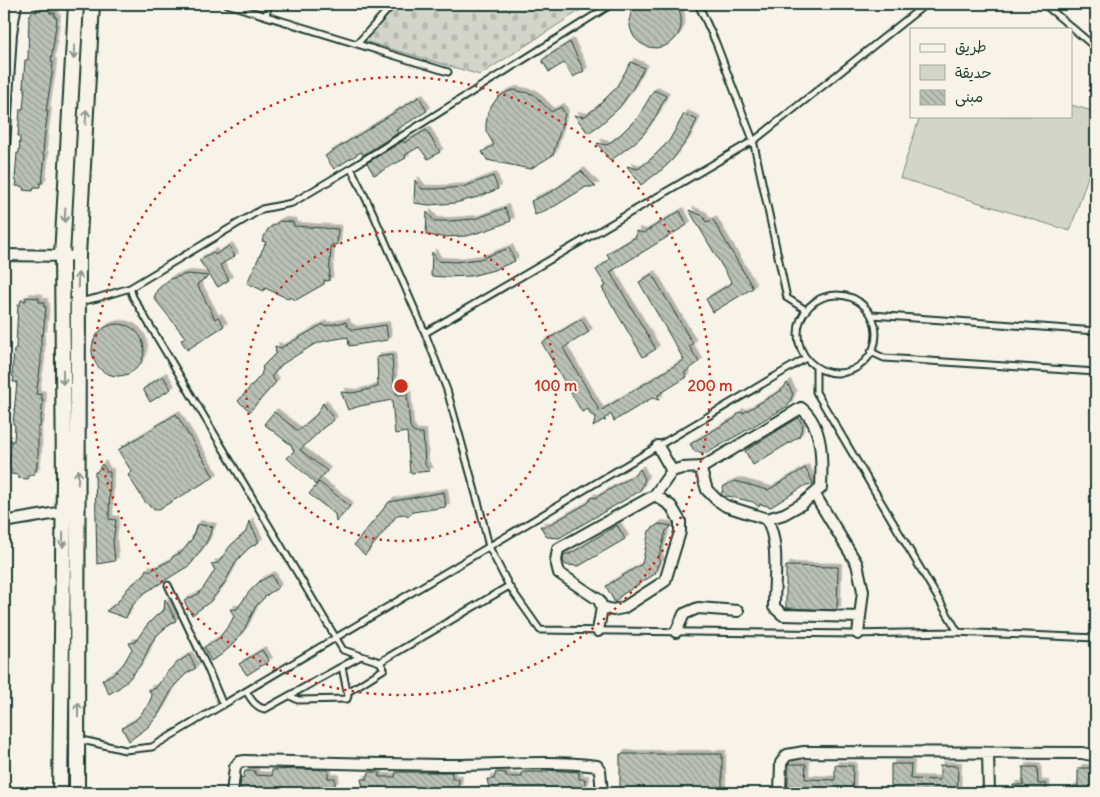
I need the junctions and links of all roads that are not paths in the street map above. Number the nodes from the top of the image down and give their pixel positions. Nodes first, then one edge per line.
1 (16, 4) edge
2 (76, 4) edge
3 (92, 4) edge
4 (227, 4) edge
5 (269, 4) edge
6 (393, 4) edge
7 (612, 4) edge
8 (698, 4) edge
9 (926, 4) edge
10 (1044, 4) edge
11 (266, 16) junction
12 (357, 44) junction
13 (1096, 48) edge
14 (448, 72) dead end
15 (753, 140) junction
16 (4, 148) edge
17 (351, 168) junction
18 (4, 255) edge
19 (78, 255) junction
20 (62, 256) junction
21 (130, 288) junction
22 (78, 302) junction
23 (806, 310) junction
24 (872, 315) junction
25 (1096, 332) edge
26 (425, 333) junction
27 (872, 352) junction
28 (806, 358) junction
29 (816, 366) junction
30 (1096, 372) edge
31 (658, 446) junction
32 (700, 467) junction
33 (672, 471) junction
34 (655, 495) junction
35 (815, 495) junction
36 (78, 510) junction
37 (63, 512) junction
38 (767, 519) junction
39 (4, 522) edge
40 (489, 547) junction
41 (168, 586) dead end
42 (509, 586) junction
43 (602, 607) junction
44 (738, 611) dead end
45 (860, 617) junction
46 (598, 631) junction
47 (676, 632) junction
48 (958, 632) junction
49 (858, 634) junction
50 (337, 637) junction
51 (1096, 638) edge
52 (361, 656) junction
53 (380, 662) junction
54 (342, 667) junction
55 (246, 692) junction
56 (348, 692) junction
57 (290, 696) junction
58 (223, 705) junction
59 (78, 739) junction
60 (988, 753) junction
61 (1096, 756) edge
62 (60, 793) edge
63 (77, 793) edge
64 (232, 793) edge
65 (602, 793) edge
66 (780, 793) edge
67 (989, 793) edge

1 - 16 street
2 -> 20 main road
19 -> 3 main road
4 - 11 lane
5 - 11 lane
6 - 12 lane
7 - 17 lane
8 - 15 lane
9 - 15 lane
10 - 13 lane
11 - 12 lane
12 - 14 lane
15 - 23 lane
15 - 26 lane
17 - 21 lane
17 - 26 lane
18 - 20 street
19 - 20 street
22 -> 19 main road
20 -> 37 main road
21 - 22 lane
21 - 50 lane
36 -> 22 main road
23 - 24 lane
23 - 28 lane
24 - 25 lane
24 - 27 lane
26 - 40 lane
27 - 29 lane
27 - 30 lane
28 - 29 lane
28 - 31 lane
29 - 48 lane
31 - 33 street
31 - 40 lane
32 - 33 street
32 - 35 street
32 - 38 street
33 - 34 street
34 - 43 street
34 - 43 street
35 - 38 street
35 - 45 street
36 - 37 street
59 -> 36 main road
37 - 39 street
37 -> 62 main road
38 - 45 street
40 - 42 lane
40 - 50 lane
41 - 58 lane
42 - 46 lane
42 - 53 lane
43 - 46 street
44 - 47 street
45 - 49 street
46 - 47 lane
47 - 49 lane
48 - 49 lane
48 - 51 lane
50 - 52 lane
50 - 55 lane
52 - 53 lane
52 - 54 lane
53 - 56 lane
54 - 56 lane
54 - 57 lane
55 - 57 lane
55 - 58 lane
56 - 57 lane
58 - 59 lane
59 - 63 main road
60 - 61 street
60 - 66 street
60 - 67 street
64 - 65 street

